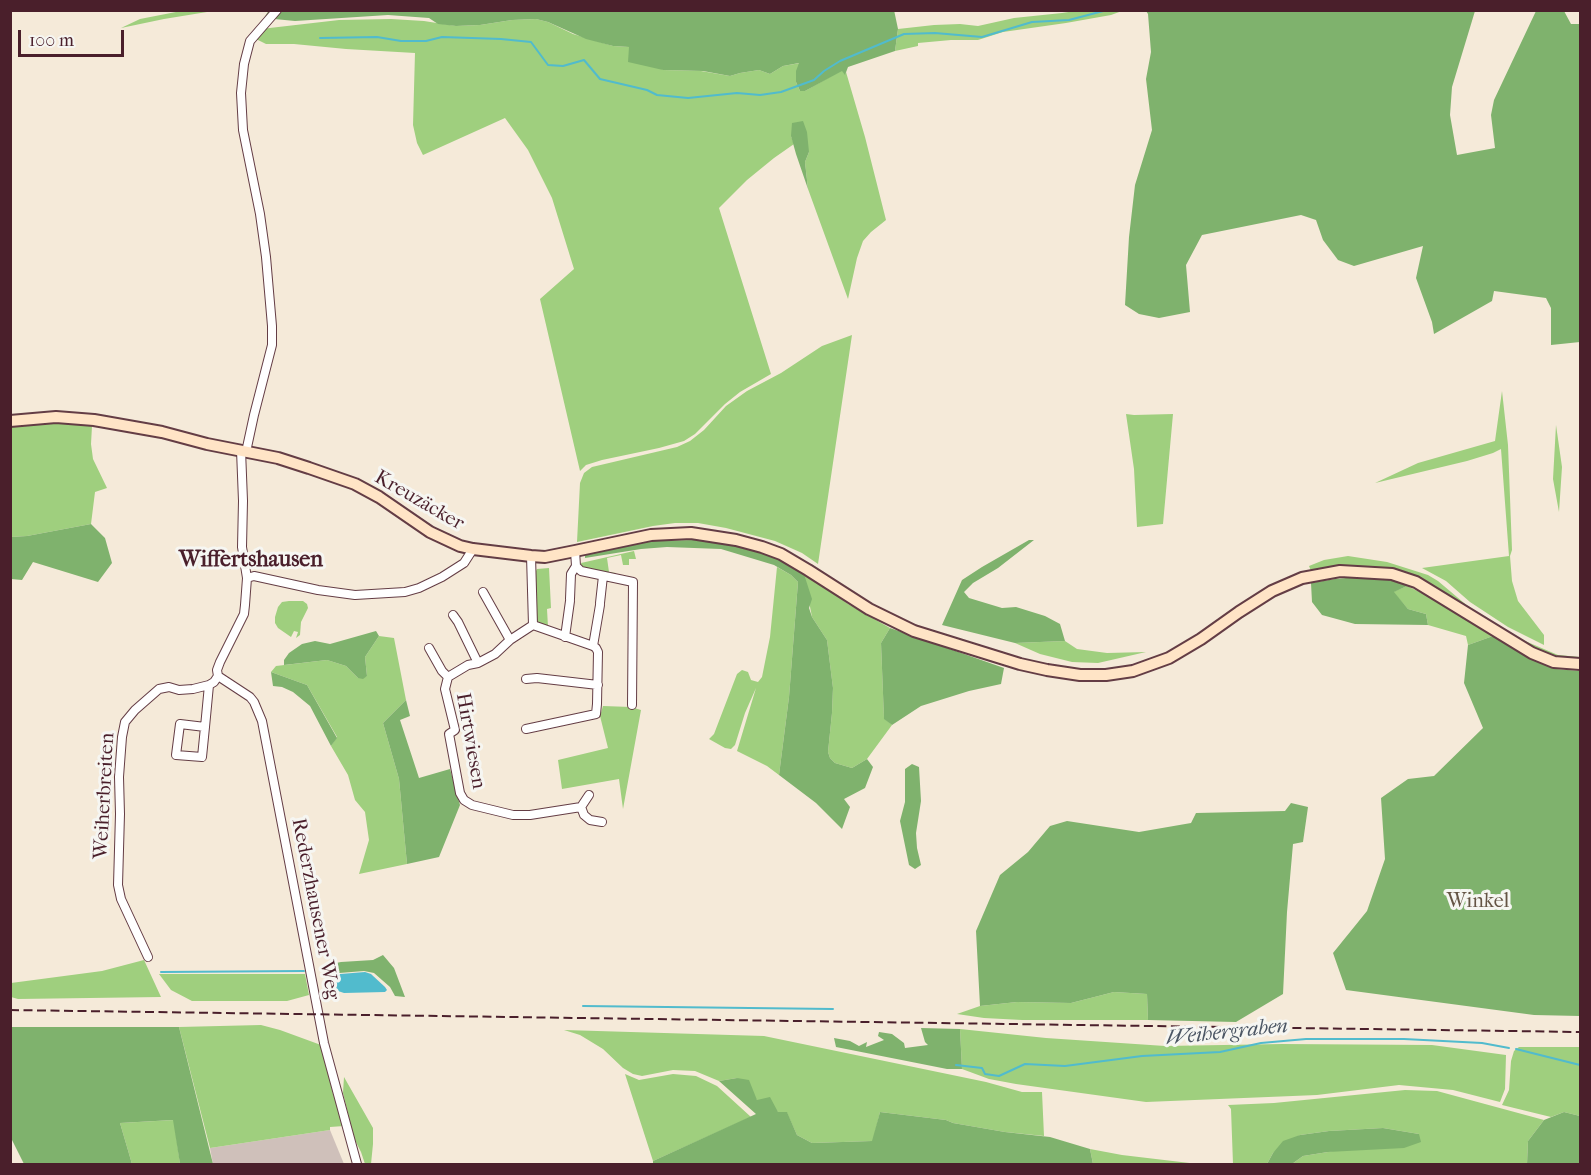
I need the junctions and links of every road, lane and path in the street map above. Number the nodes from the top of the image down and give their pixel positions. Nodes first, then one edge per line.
1 (277, 10) edge
2 (10, 421) edge
3 (243, 451) junction
4 (473, 549) junction
5 (575, 552) junction
6 (531, 556) junction
7 (576, 566) junction
8 (603, 576) junction
9 (247, 578) junction
10 (483, 592) dead end
11 (453, 615) dead end
12 (533, 625) junction
13 (565, 637) junction
14 (510, 640) junction
15 (593, 646) junction
16 (429, 648) dead end
17 (478, 663) junction
18 (1581, 664) edge
19 (218, 676) junction
20 (448, 677) junction
21 (526, 679) dead end
22 (209, 685) junction
23 (598, 685) junction
24 (632, 705) dead end
25 (205, 727) junction
26 (526, 729) dead end
27 (590, 795) dead end
28 (581, 807) junction
29 (602, 822) dead end
30 (148, 957) dead end
31 (357, 1164) edge

1 - 3 street
2 - 3 street, Kreuzäcker
3 - 4 street, Kreuzäcker
3 - 9 street
4 - 6 street, Kreuzäcker
4 - 9 street
5 - 6 street, Kreuzäcker
5 - 7 street
5 - 18 street, Kreuzäcker
6 - 12 street
7 - 8 street
7 - 13 street
8 - 15 street
8 - 24 street
9 - 19 street
10 - 14 street
11 - 17 street, Hirtwiesen
12 - 13 street
12 - 14 street, Hirtwiesen
13 - 15 street
14 - 17 street, Hirtwiesen
15 - 23 street
16 - 20 street, Hirtwiesen
17 - 20 street, Hirtwiesen
19 - 22 street
19 - 31 street, Rederzhausener Weg
20 - 28 street, Hirtwiesen
21 - 23 street
22 - 25 street
22 - 30 street, Weiherbreiten
23 - 26 street
25 - 25 street
27 - 28 street
28 - 29 street

